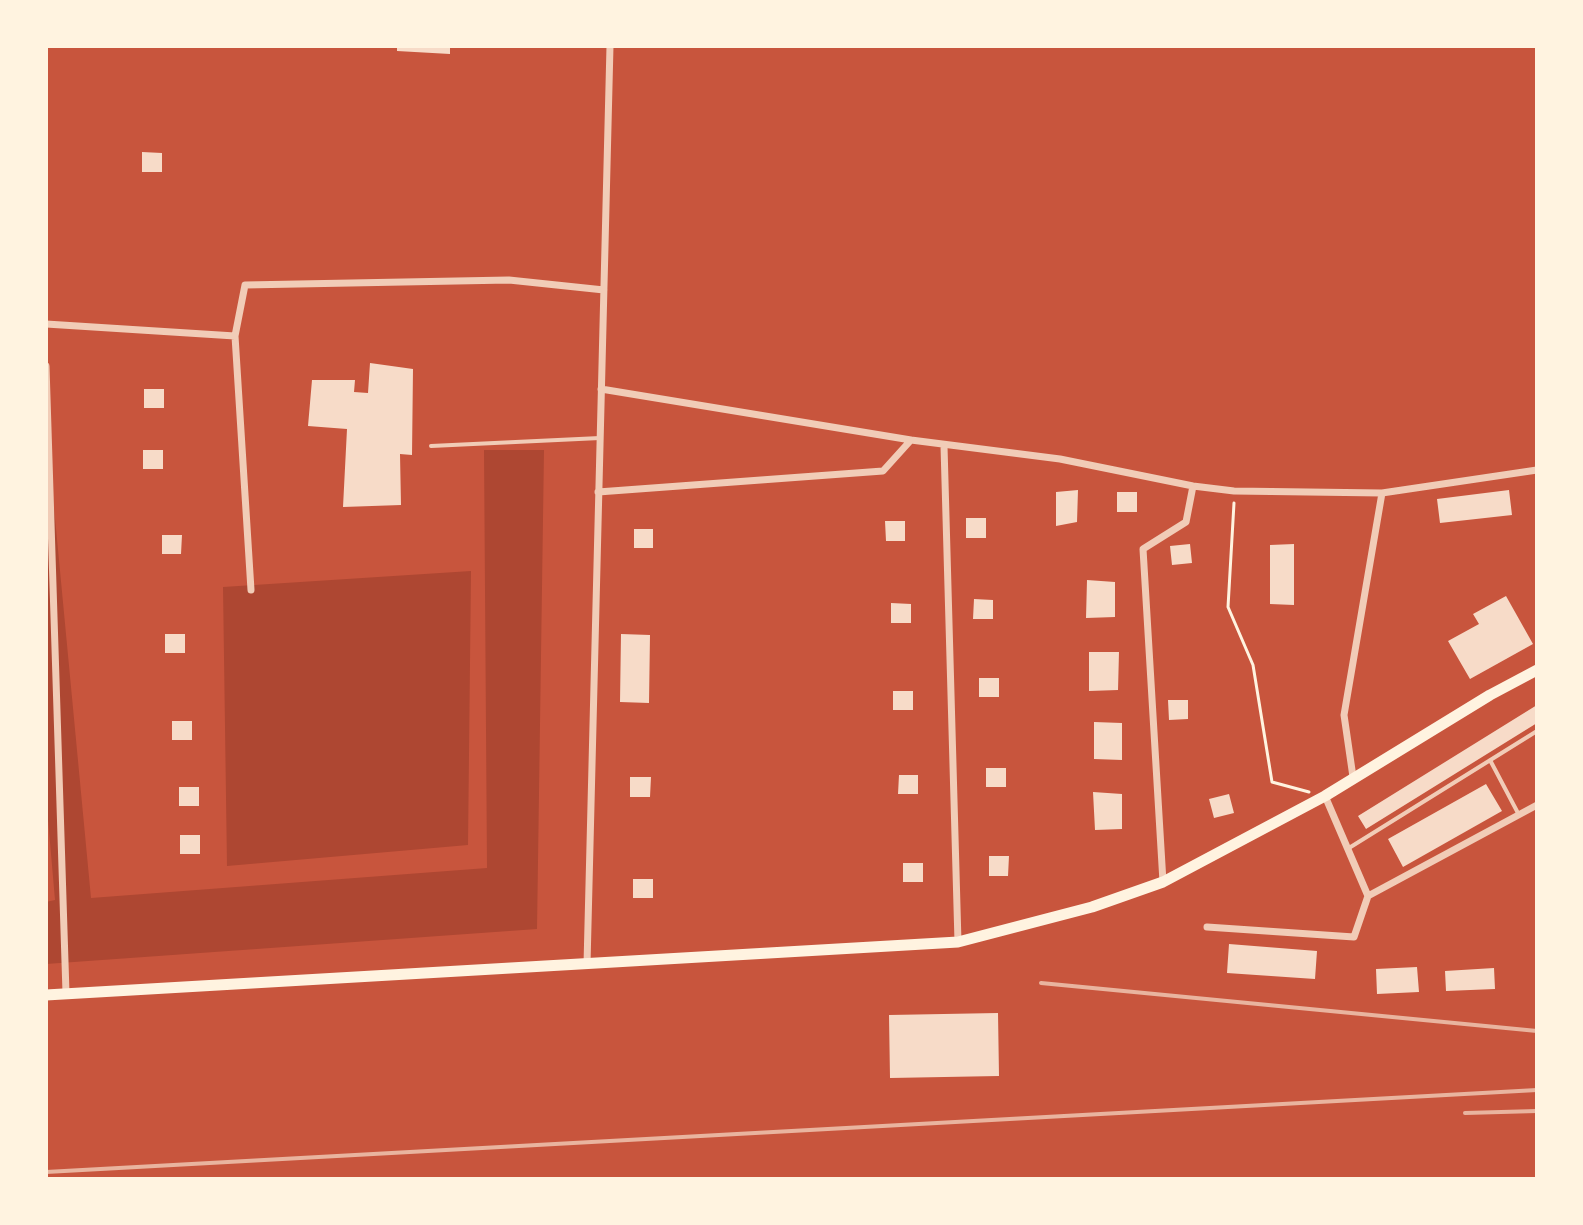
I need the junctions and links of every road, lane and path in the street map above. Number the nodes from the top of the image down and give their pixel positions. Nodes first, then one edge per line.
1 (610, 46) edge
2 (604, 290) junction
3 (46, 324) edge
4 (235, 336) junction
5 (46, 366) edge
6 (601, 389) junction
7 (600, 438) junction
8 (911, 440) junction
9 (431, 446) dead end
10 (944, 446) junction
11 (1537, 470) edge
12 (1193, 486) junction
13 (1234, 491) junction
14 (598, 492) junction
15 (1382, 493) junction
16 (251, 590) dead end
17 (1537, 670) edge
18 (1537, 731) edge
19 (1490, 760) junction
20 (1353, 777) junction
21 (1325, 796) junction
22 (1537, 805) edge
23 (1519, 815) junction
24 (1348, 849) junction
25 (1163, 882) junction
26 (1368, 896) junction
27 (1207, 927) dead end
28 (958, 942) junction
29 (587, 964) junction
30 (66, 993) junction
31 (46, 995) edge

1 - 2 street
2 - 4 street
2 - 6 street
3 - 4 street
4 - 16 street
5 - 30 street
6 - 7 street
6 - 8 street
7 - 9 lane
7 - 14 street
8 - 10 street
8 - 14 street
10 - 12 street
10 - 28 street
11 - 15 street
12 - 13 street
12 - 25 street
13 - 15 street
13 - 21 path
14 - 29 street
15 - 20 street
17 - 20 main road
18 - 19 lane
19 - 23 lane
19 - 24 lane
20 - 21 main road
21 - 24 street
21 - 25 main road
22 - 23 street
23 - 26 street
24 - 26 street
25 - 28 main road
26 - 27 street
28 - 29 main road
29 - 30 main road
30 - 31 main road

